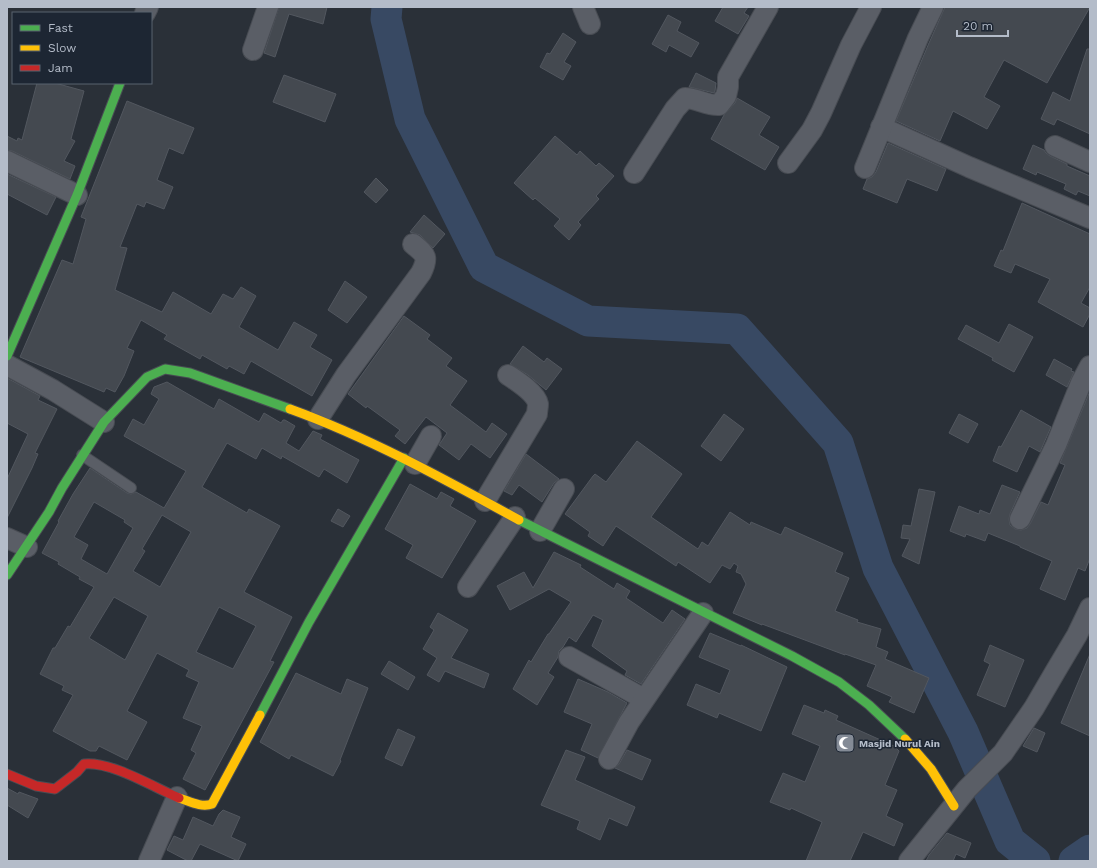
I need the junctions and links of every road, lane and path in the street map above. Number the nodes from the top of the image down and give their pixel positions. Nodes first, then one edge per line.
1 (268, 7) edge
2 (768, 7) edge
3 (871, 7) edge
4 (933, 7) edge
5 (253, 50) dead end
6 (120, 84) edge
7 (880, 127) junction
8 (1055, 146) dead end
9 (7, 161) edge
10 (1090, 162) edge
11 (788, 163) dead end
12 (865, 168) dead end
13 (634, 173) dead end
14 (77, 195) junction
15 (1090, 218) edge
16 (413, 244) dead end
17 (7, 356) edge
18 (7, 366) edge
19 (1090, 366) edge
20 (508, 375) dead end
21 (318, 419) junction
22 (104, 422) junction
23 (431, 436) dead end
24 (82, 455) junction
25 (410, 461) junction
26 (131, 488) dead end
27 (564, 489) dead end
28 (485, 501) junction
29 (515, 517) junction
30 (1020, 519) dead end
31 (540, 531) junction
32 (7, 538) edge
33 (27, 547) junction
34 (7, 575) edge
35 (468, 587) dead end
36 (1090, 608) edge
37 (703, 613) junction
38 (1084, 638) edge
39 (569, 657) dead end
40 (644, 699) junction
41 (610, 760) dead end
42 (7, 774) edge
43 (178, 797) junction
44 (954, 806) junction
45 (149, 861) edge
46 (909, 861) edge

1 - 5 street
2 - 13 street
3 - 11 street
4 - 7 street
6 - 14 street
7 - 12 street
7 - 15 street
8 - 10 street
9 - 14 street
14 - 17 street
16 - 21 street
18 - 22 street
19 - 30 street
20 - 28 street
21 - 22 street
21 - 25 street
22 - 24 street
23 - 25 street
24 - 26 lane
24 - 33 street
25 - 28 street
25 - 43 street
27 - 31 street
28 - 29 street
29 - 31 street
29 - 35 street
31 - 37 street
32 - 33 street
33 - 34 street
36 - 38 street
37 - 40 street
37 - 44 street
38 - 44 street
39 - 40 street
40 - 41 street
42 - 43 street
43 - 45 street
44 - 46 street

